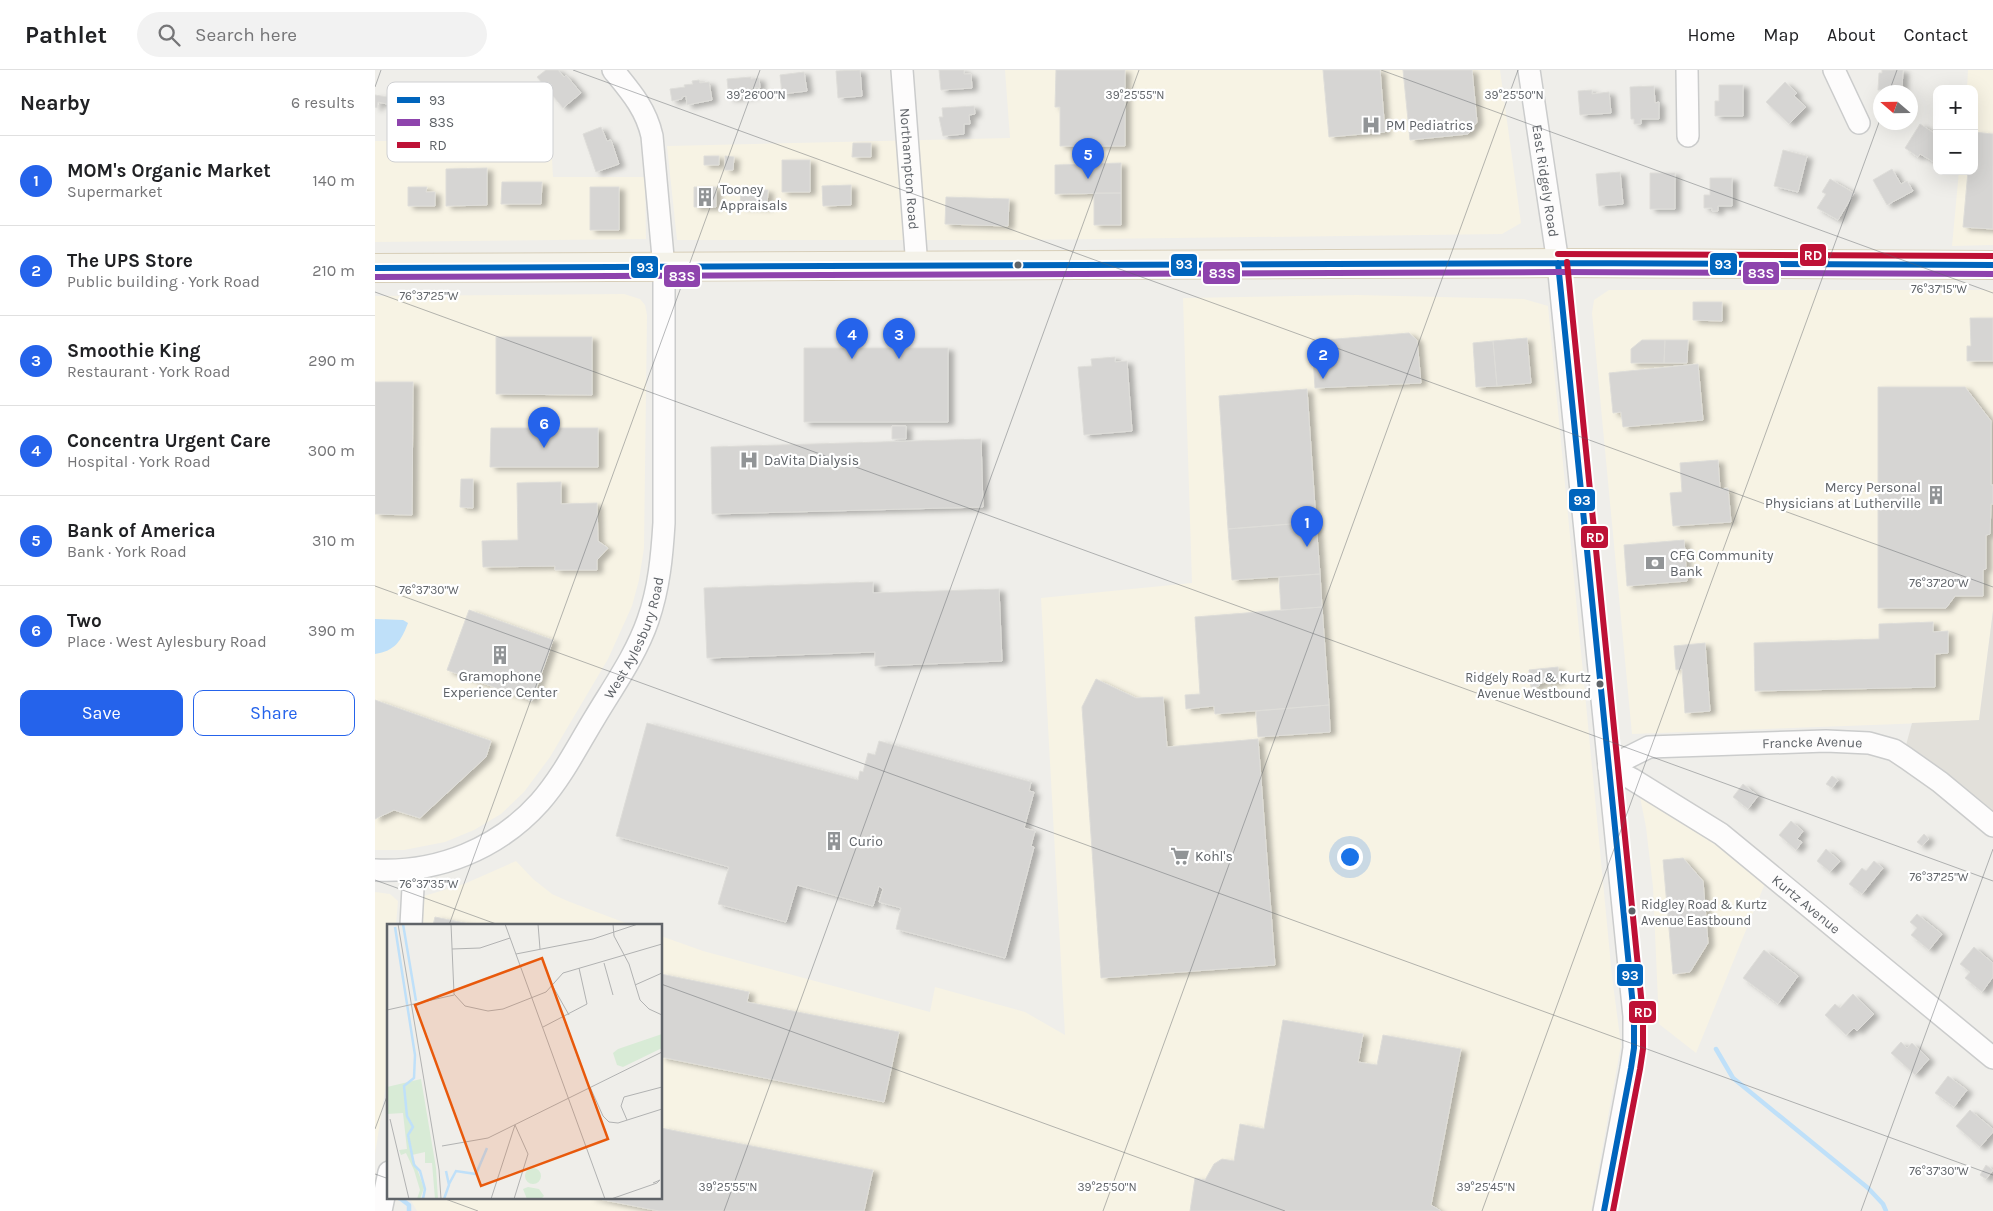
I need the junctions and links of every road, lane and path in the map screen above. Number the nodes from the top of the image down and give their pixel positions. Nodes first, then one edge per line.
1 (902, 70) edge
2 (1529, 70) edge
3 (1687, 70) edge
4 (1834, 70) edge
5 (615, 71) edge
6 (1859, 124) dead end
7 (1688, 136) dead end
8 (1558, 264) junction
9 (1993, 265) edge
10 (917, 267) junction
11 (375, 268) edge
12 (664, 268) junction
13 (1609, 766) junction
14 (1993, 826) edge
15 (414, 869) junction
16 (375, 870) edge
17 (411, 924) edge
18 (1993, 1058) edge
19 (1604, 1211) edge

1 - 10 street, Northampton Road
2 - 8 street, East Ridgely Road
3 - 7 street
4 - 6 street
5 - 12 street, West Aylesbury Road
8 - 9 main road
8 - 10 main road
8 - 13 street, East Ridgely Road
10 - 12 main road
11 - 12 main road
12 - 15 street, West Aylesbury Road
13 - 14 street, Francke Avenue
13 - 18 street, Kurtz Avenue
13 - 19 street, East Ridgely Road
15 - 16 street, West Aylesbury Road
15 - 17 street

